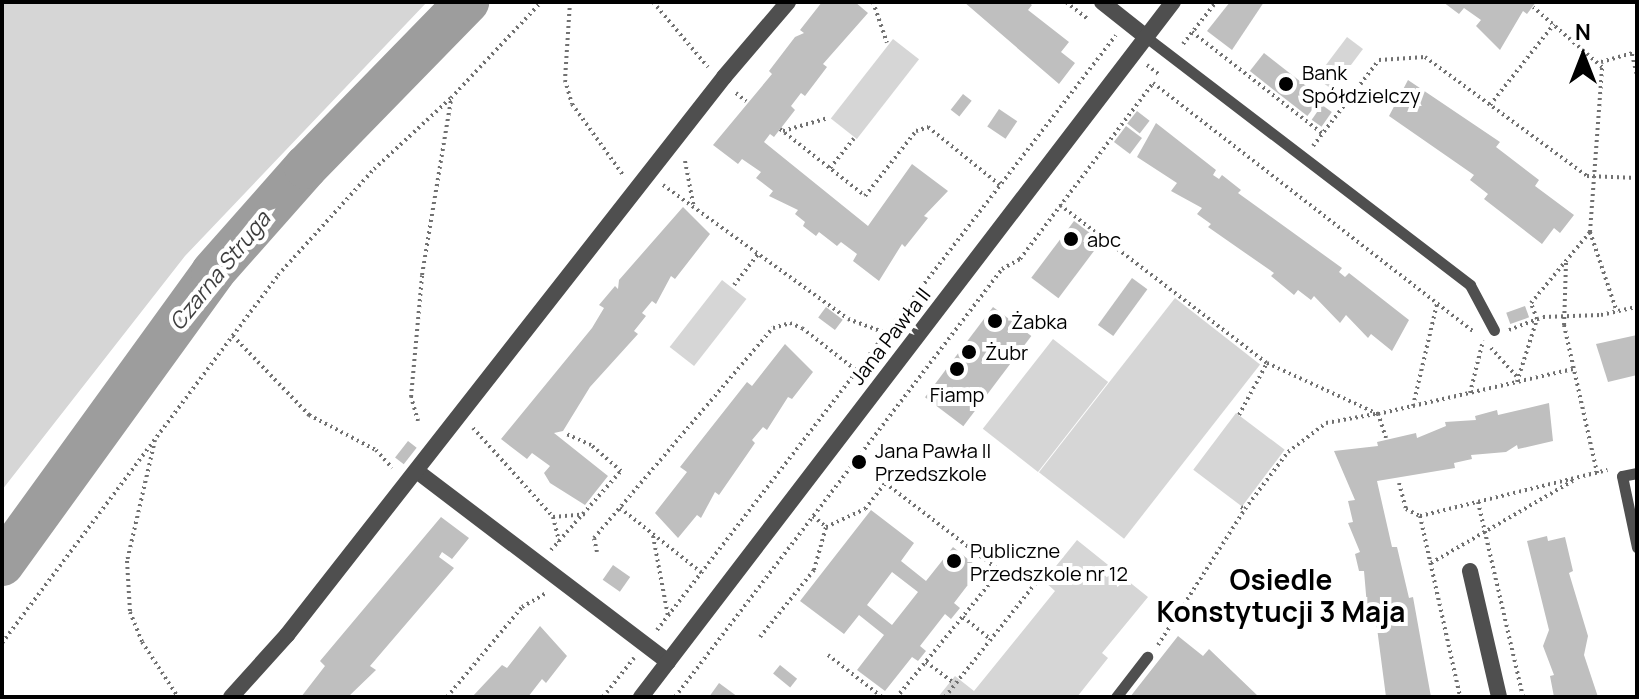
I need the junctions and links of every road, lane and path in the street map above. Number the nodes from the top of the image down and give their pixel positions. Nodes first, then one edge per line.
1 (541, 2) edge
2 (570, 2) edge
3 (653, 2) edge
4 (788, 2) edge
5 (873, 2) edge
6 (1102, 2) edge
7 (1173, 2) edge
8 (1533, 7) dead end
9 (1126, 21) junction
10 (1554, 24) junction
11 (1192, 32) dead end
12 (1146, 37) junction
13 (887, 43) dead end
14 (1634, 53) edge
15 (1601, 62) junction
16 (1637, 76) edge
17 (729, 84) junction
18 (451, 98) junction
19 (746, 101) dead end
20 (1490, 105) junction
21 (828, 118) dead end
22 (1323, 134) junction
23 (854, 138) dead end
24 (683, 151) dead end
25 (1304, 158) junction
26 (830, 168) junction
27 (1594, 177) junction
28 (1637, 178) edge
29 (659, 182) dead end
30 (1000, 185) junction
31 (635, 190) junction
32 (1060, 205) junction
33 (694, 208) junction
34 (1590, 232) junction
35 (758, 254) junction
36 (1566, 260) junction
37 (734, 285) dead end
38 (1437, 304) junction
39 (1637, 307) edge
40 (1617, 312) junction
41 (1564, 317) junction
42 (1537, 319) junction
43 (1494, 330) dead end
44 (886, 333) junction
45 (233, 336) junction
46 (1484, 339) junction
47 (1267, 363) junction
48 (1573, 369) junction
49 (857, 371) junction
50 (1517, 379) junction
51 (1470, 393) junction
52 (1413, 406) junction
53 (1378, 414) junction
54 (1239, 415) dead end
55 (418, 421) dead end
56 (473, 428) dead end
57 (566, 434) dead end
58 (155, 438) junction
59 (1386, 438) dead end
60 (1610, 470) dead end
61 (1597, 473) junction
62 (1637, 473) edge
63 (413, 477) junction
64 (1578, 477) junction
65 (1399, 483) dead end
66 (1478, 502) junction
67 (620, 508) junction
68 (586, 514) junction
69 (813, 516) junction
70 (1420, 516) junction
71 (553, 517) junction
72 (826, 527) junction
73 (652, 534) junction
74 (1486, 535) junction
75 (560, 545) junction
76 (541, 547) dead end
77 (1637, 547) edge
78 (597, 552) dead end
79 (1431, 563) junction
80 (1470, 571) dead end
81 (702, 573) junction
82 (1039, 579) dead end
83 (554, 594) dead end
84 (668, 616) junction
85 (963, 617) junction
86 (760, 637) dead end
87 (991, 640) junction
88 (2, 643) edge
89 (645, 645) junction
90 (622, 649) dead end
91 (828, 655) dead end
92 (1147, 657) joint
93 (633, 658) junction
94 (668, 662) junction
95 (926, 662) junction
96 (955, 684) junction
97 (178, 697) edge
98 (231, 697) edge
99 (447, 697) edge
100 (603, 697) edge
101 (641, 697) edge
102 (675, 697) edge
103 (882, 697) edge
104 (897, 697) edge
105 (945, 697) edge
106 (1116, 697) edge
107 (1460, 697) edge
108 (1499, 697) edge
109 (1523, 697) edge

1 - 18 path
2 - 31 path
3 - 17 path
4 - 17 street
5 - 13 path
6 - 9 street
7 - 12 street, Jana Pawła II
8 - 10 path
9 - 12 street
9 - 30 path
10 - 15 path
10 - 20 path
11 - 22 path
12 - 25 lane
12 - 94 street, Jana Pawła II
14 - 15 path
14 - 16 path
15 - 27 path
17 - 19 path
17 - 31 street
18 - 45 path
18 - 55 path
20 - 22 path
20 - 27 path
21 - 26 path
22 - 25 path
23 - 26 path
24 - 33 path
25 - 43 lane
26 - 30 path
27 - 28 path
27 - 34 path
29 - 33 path
30 - 44 path
31 - 63 street
32 - 38 path
32 - 47 path
32 - 69 path
33 - 35 path
34 - 36 path
34 - 40 path
35 - 37 path
35 - 44 path
36 - 41 path
36 - 42 path
38 - 46 path
38 - 52 path
39 - 40 path
40 - 41 path
41 - 42 path
41 - 48 path
42 - 46 path
42 - 50 path
44 - 49 path
45 - 58 path
45 - 63 path
46 - 50 path
46 - 51 path
47 - 53 path
47 - 54 path
48 - 50 path
48 - 61 path
49 - 67 path
49 - 81 path
50 - 51 path
51 - 52 path
52 - 53 path
53 - 59 path
53 - 92 path
56 - 71 path
57 - 68 path
58 - 88 path
58 - 97 path
60 - 61 path
61 - 64 path
62 - 77 lane
63 - 89 street
63 - 98 street
64 - 66 path
64 - 74 path
65 - 70 path
66 - 70 path
66 - 74 path
67 - 73 path
67 - 78 path
68 - 71 path
68 - 75 path
69 - 72 path
69 - 102 path
70 - 79 path
71 - 75 path
72 - 85 path
72 - 86 path
73 - 81 path
73 - 84 path
74 - 79 path
74 - 109 path
75 - 76 path
79 - 107 path
80 - 108 street
81 - 84 path
82 - 87 path
83 - 99 path
84 - 89 path
85 - 87 path
85 - 95 path
87 - 96 path
89 - 93 path
89 - 94 street
90 - 93 path
91 - 103 path
92 - 106 lane
93 - 100 path
94 - 101 street, Jana Pawła II
95 - 96 path
95 - 104 path
96 - 105 path

